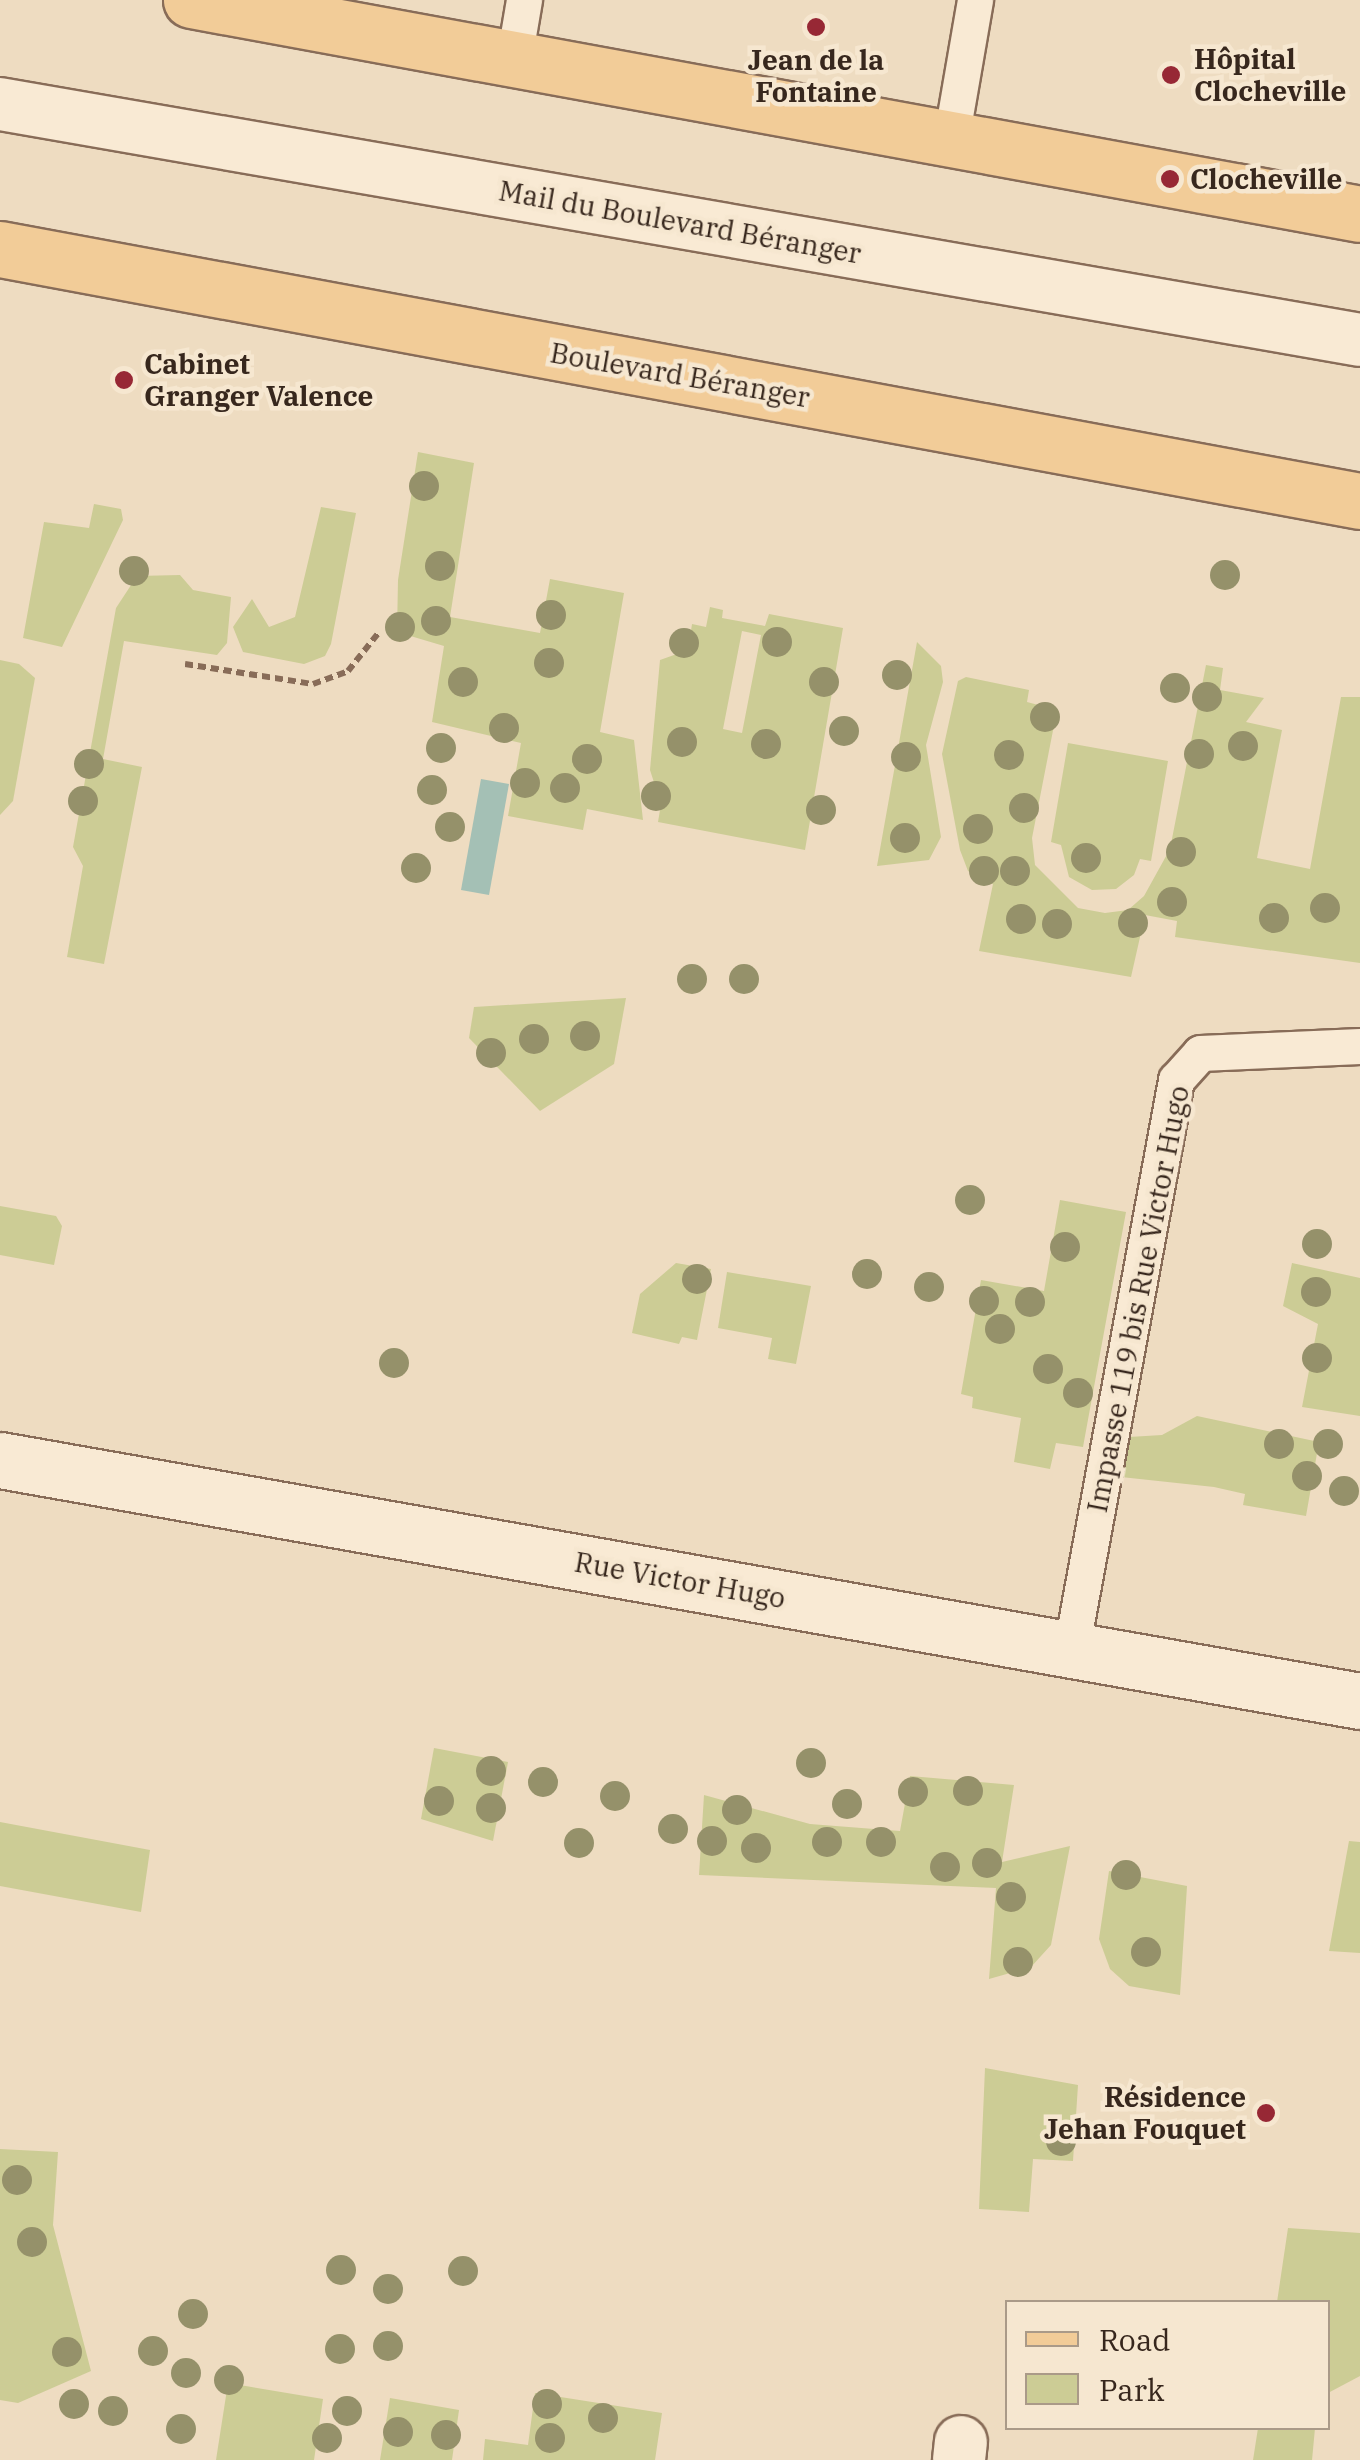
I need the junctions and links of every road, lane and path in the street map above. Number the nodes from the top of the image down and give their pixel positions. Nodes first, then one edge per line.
1 (191, 0) edge
2 (524, 0) edge
3 (975, 0) edge
4 (514, 59) junction
5 (0, 104) edge
6 (950, 139) junction
7 (1360, 214) edge
8 (0, 249) edge
9 (1360, 340) edge
10 (1360, 500) edge
11 (380, 630) dead end
12 (184, 664) dead end
13 (1360, 1046) edge
14 (0, 1460) edge
15 (1071, 1650) junction
16 (1360, 1702) edge

1 - 4 main road
2 - 4 lane
3 - 6 lane
4 - 6 main road
5 - 9 street, Mail du Boulevard Béranger
6 - 7 main road
8 - 10 main road, Boulevard Béranger
11 - 12 path
13 - 15 lane, Impasse 119 bis Rue Victor Hugo
14 - 15 street, Rue Victor Hugo
15 - 16 street, Rue Victor Hugo

